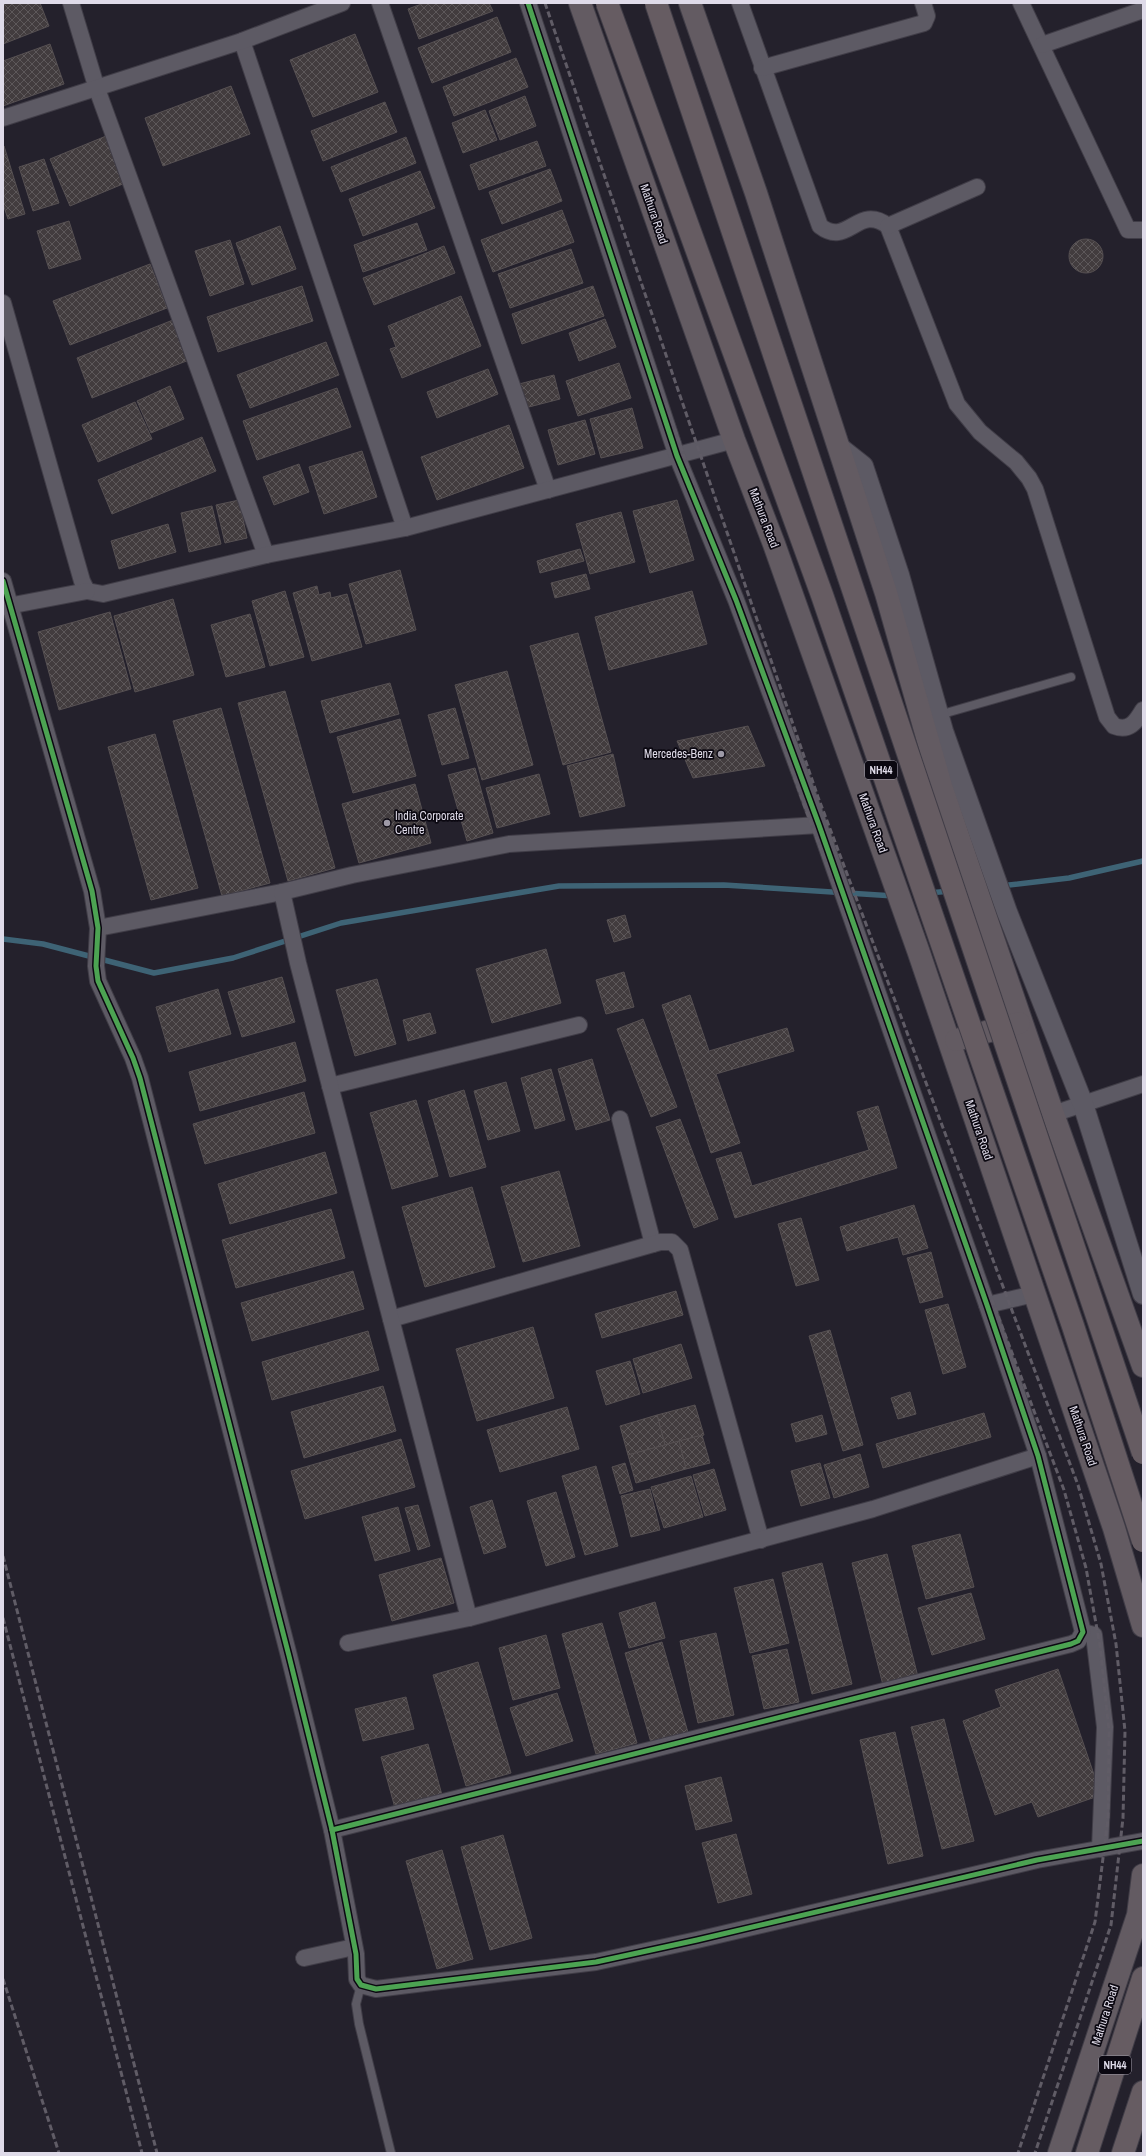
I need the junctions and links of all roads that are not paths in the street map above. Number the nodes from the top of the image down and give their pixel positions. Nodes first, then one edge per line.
1 (71, 3) edge
2 (342, 3) edge
3 (380, 3) edge
4 (528, 3) edge
5 (580, 3) edge
6 (607, 3) edge
7 (656, 3) edge
8 (690, 3) edge
9 (740, 3) edge
10 (923, 3) edge
11 (1021, 3) edge
12 (1143, 10) edge
13 (242, 41) junction
14 (1042, 45) junction
15 (762, 68) junction
16 (97, 89) junction
17 (3, 118) edge
18 (977, 187) dead end
19 (888, 226) junction
20 (1143, 230) edge
21 (3, 303) edge
22 (734, 440) junction
23 (839, 447) junction
24 (676, 456) junction
25 (548, 490) junction
26 (405, 528) junction
27 (266, 555) junction
28 (3, 581) edge
29 (87, 591) junction
30 (7, 606) edge
31 (1071, 677) dead end
32 (1143, 712) edge
33 (939, 715) junction
34 (819, 824) junction
35 (282, 892) junction
36 (98, 928) junction
37 (1022, 1023) junction
38 (579, 1025) dead end
39 (949, 1042) junction
40 (1143, 1084) edge
41 (330, 1086) junction
42 (1083, 1104) junction
43 (1053, 1114) junction
44 (620, 1118) dead end
45 (654, 1244) junction
46 (1135, 1273) junction
47 (1112, 1280) junction
48 (1034, 1294) junction
49 (1143, 1294) edge
50 (987, 1305) junction
51 (391, 1319) junction
52 (1143, 1366) edge
53 (1143, 1453) edge
54 (1038, 1456) junction
55 (761, 1540) junction
56 (1143, 1541) edge
57 (469, 1618) junction
58 (1143, 1626) edge
59 (1083, 1632) junction
60 (348, 1644) dead end
61 (332, 1830) junction
62 (1143, 1841) edge
63 (1100, 1849) junction
64 (1143, 1875) edge
65 (354, 1947) junction
66 (304, 1958) dead end
67 (1143, 1978) edge
68 (361, 1985) junction
69 (1143, 2092) edge
70 (391, 2153) edge
71 (1059, 2153) edge
72 (1087, 2153) edge
73 (1123, 2153) edge

1 - 16 street
2 - 13 street
3 - 25 street
4 - 24 street
5 - 22 main road, Mathura Road
6 - 56 highway, Mathura Road / NH44, bridge
7 - 53 highway, NH44, bridge
8 - 23 main road
9 - 15 street
10 - 15 street
11 - 14 street
12 - 14 street
13 - 16 street
13 - 26 street
14 - 20 street
15 - 19 street
16 - 17 street
16 - 27 street
18 - 19 street
19 - 32 street
21 - 29 street
22 - 24 street
22 - 39 main road, Mathura Road
23 - 33 street
23 - 37 main road
24 - 25 street
24 - 34 street
25 - 26 street
26 - 27 street
27 - 29 street
28 - 30 street
29 - 30 street
30 - 36 street
31 - 33 lane
33 - 42 street
34 - 35 street
34 - 50 street
35 - 36 street
35 - 41 street
36 - 61 street
37 - 39 main road
37 - 43 main road
38 - 41 street
39 - 48 main road, Mathura Road
40 - 42 street
41 - 51 street
42 - 43 street
42 - 46 street
43 - 47 main road
44 - 45 street
45 - 51 street
45 - 55 street
46 - 47 street
46 - 49 street
47 - 48 main road
47 - 52 main road
48 - 50 street
48 - 58 main road, Mathura Road
50 - 54 street
51 - 57 street
54 - 55 street
54 - 59 street
55 - 57 street
57 - 60 street
59 - 61 street
59 - 63 street
61 - 65 street
62 - 63 street
63 - 68 street
64 - 71 main road, Mathura Road
65 - 66 street
65 - 68 street
67 - 72 highway, Mathura Road / NH44
68 - 70 lane
69 - 73 highway

